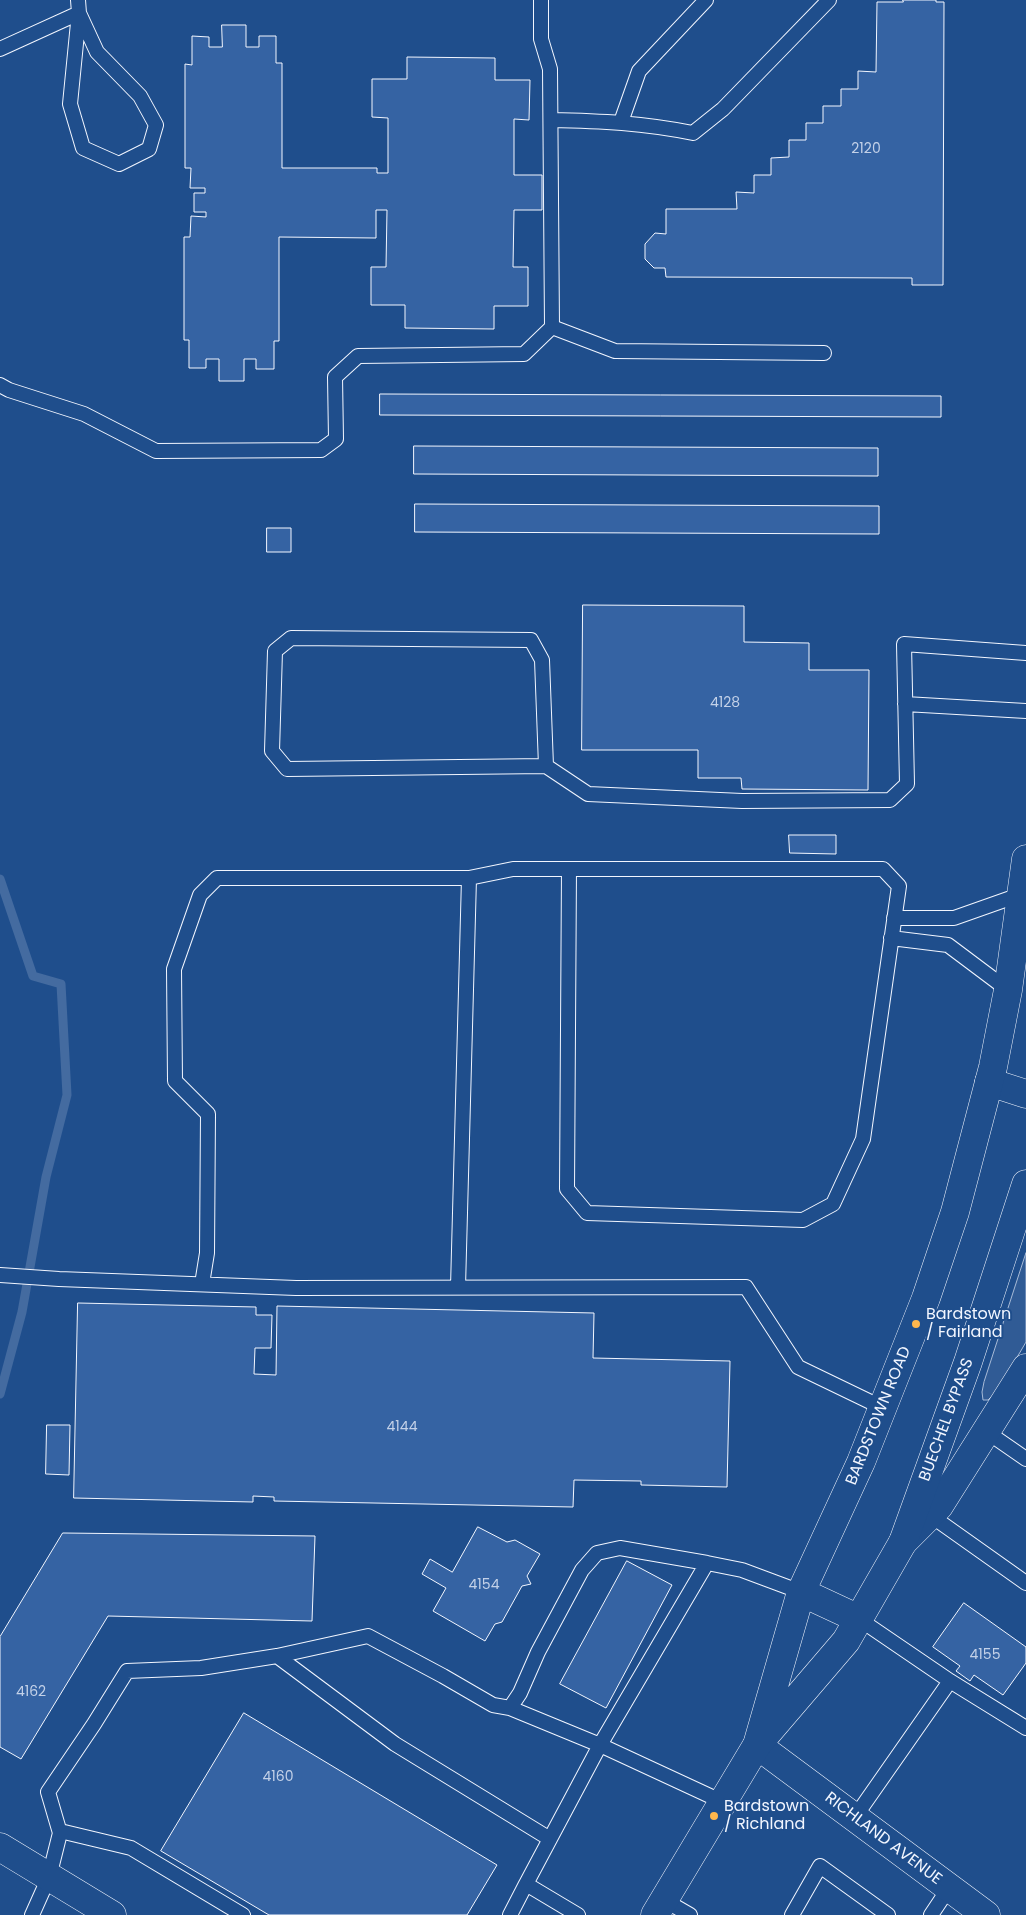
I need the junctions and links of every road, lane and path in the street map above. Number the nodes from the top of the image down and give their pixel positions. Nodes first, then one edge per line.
1 (541, 0) edge
2 (706, 0) edge
3 (829, 0) edge
4 (79, 7) edge
5 (0, 49) edge
6 (551, 120) junction
7 (621, 122) junction
8 (552, 328) junction
9 (824, 353) dead end
10 (0, 385) edge
11 (1026, 653) edge
12 (905, 704) junction
13 (1026, 711) edge
14 (546, 766) junction
15 (570, 869) junction
16 (1025, 877) edge
17 (469, 878) junction
18 (894, 918) junction
19 (891, 938) junction
20 (1008, 990) junction
21 (990, 1082) junction
22 (1026, 1094) edge
23 (1026, 1184) edge
24 (0, 1275) edge
25 (202, 1284) junction
26 (458, 1288) junction
27 (1026, 1368) edge
28 (883, 1408) junction
29 (987, 1432) junction
30 (1026, 1459) edge
31 (930, 1516) junction
32 (902, 1542) junction
33 (707, 1563) junction
34 (1026, 1583) edge
35 (801, 1592) junction
36 (859, 1619) junction
37 (276, 1656) junction
38 (950, 1681) junction
39 (510, 1708) junction
40 (1026, 1728) edge
41 (600, 1745) junction
42 (757, 1746) junction
43 (723, 1802) junction
44 (855, 1817) junction
45 (60, 1832) junction
46 (550, 1839) junction
47 (0, 1847) edge
48 (49, 1877) junction
49 (526, 1884) junction
50 (948, 1888) junction
51 (660, 1908) edge
52 (32, 1915) edge
53 (112, 1915) edge
54 (243, 1915) edge
55 (510, 1915) edge
56 (578, 1915) edge
57 (690, 1915) edge
58 (792, 1915) edge
59 (888, 1915) edge
60 (931, 1915) edge
61 (986, 1915) edge

1 - 6 lane
2 - 7 lane
3 - 7 lane
4 - 4 lane
4 - 5 lane
6 - 7 lane
6 - 8 lane
8 - 9 lane
8 - 10 lane
11 - 12 lane
12 - 13 lane
12 - 14 lane
14 - 14 lane
15 - 17 lane
15 - 18 lane
15 - 19 lane
16 - 18 lane
16 - 20 main road
17 - 25 lane
17 - 26 lane
18 - 19 lane
19 - 20 lane
20 - 21 main road
21 - 22 main road
21 - 28 main road, BARDSTOWN ROAD
23 - 32 main road, BUECHEL BYPASS
24 - 25 lane
25 - 26 lane
26 - 28 lane
27 - 29 main road, BARDSTOWN ROAD
28 - 35 main road, BARDSTOWN ROAD
29 - 30 lane
29 - 31 main road, BARDSTOWN ROAD
31 - 32 main road, BARDSTOWN ROAD
31 - 34 lane
32 - 36 main road, BARDSTOWN ROAD
33 - 35 lane
33 - 39 lane
33 - 41 lane
35 - 36 main road
35 - 42 main road, BARDSTOWN ROAD
36 - 38 lane
36 - 42 main road, BARDSTOWN ROAD
37 - 39 lane
37 - 45 lane
37 - 46 lane
38 - 40 lane
38 - 44 lane
39 - 41 lane
41 - 43 lane
41 - 46 lane
42 - 43 main road, BARDSTOWN ROAD
42 - 44 main road, RICHLAND AVENUE
43 - 51 main road, BARDSTOWN ROAD
44 - 50 main road, RICHLAND AVENUE
45 - 48 lane
45 - 54 lane
46 - 49 lane
47 - 48 main road
48 - 52 lane
48 - 53 main road
49 - 55 lane
49 - 56 lane
50 - 60 lane
50 - 61 main road, RICHLAND AVENUE
51 - 57 lane
58 - 59 lane

